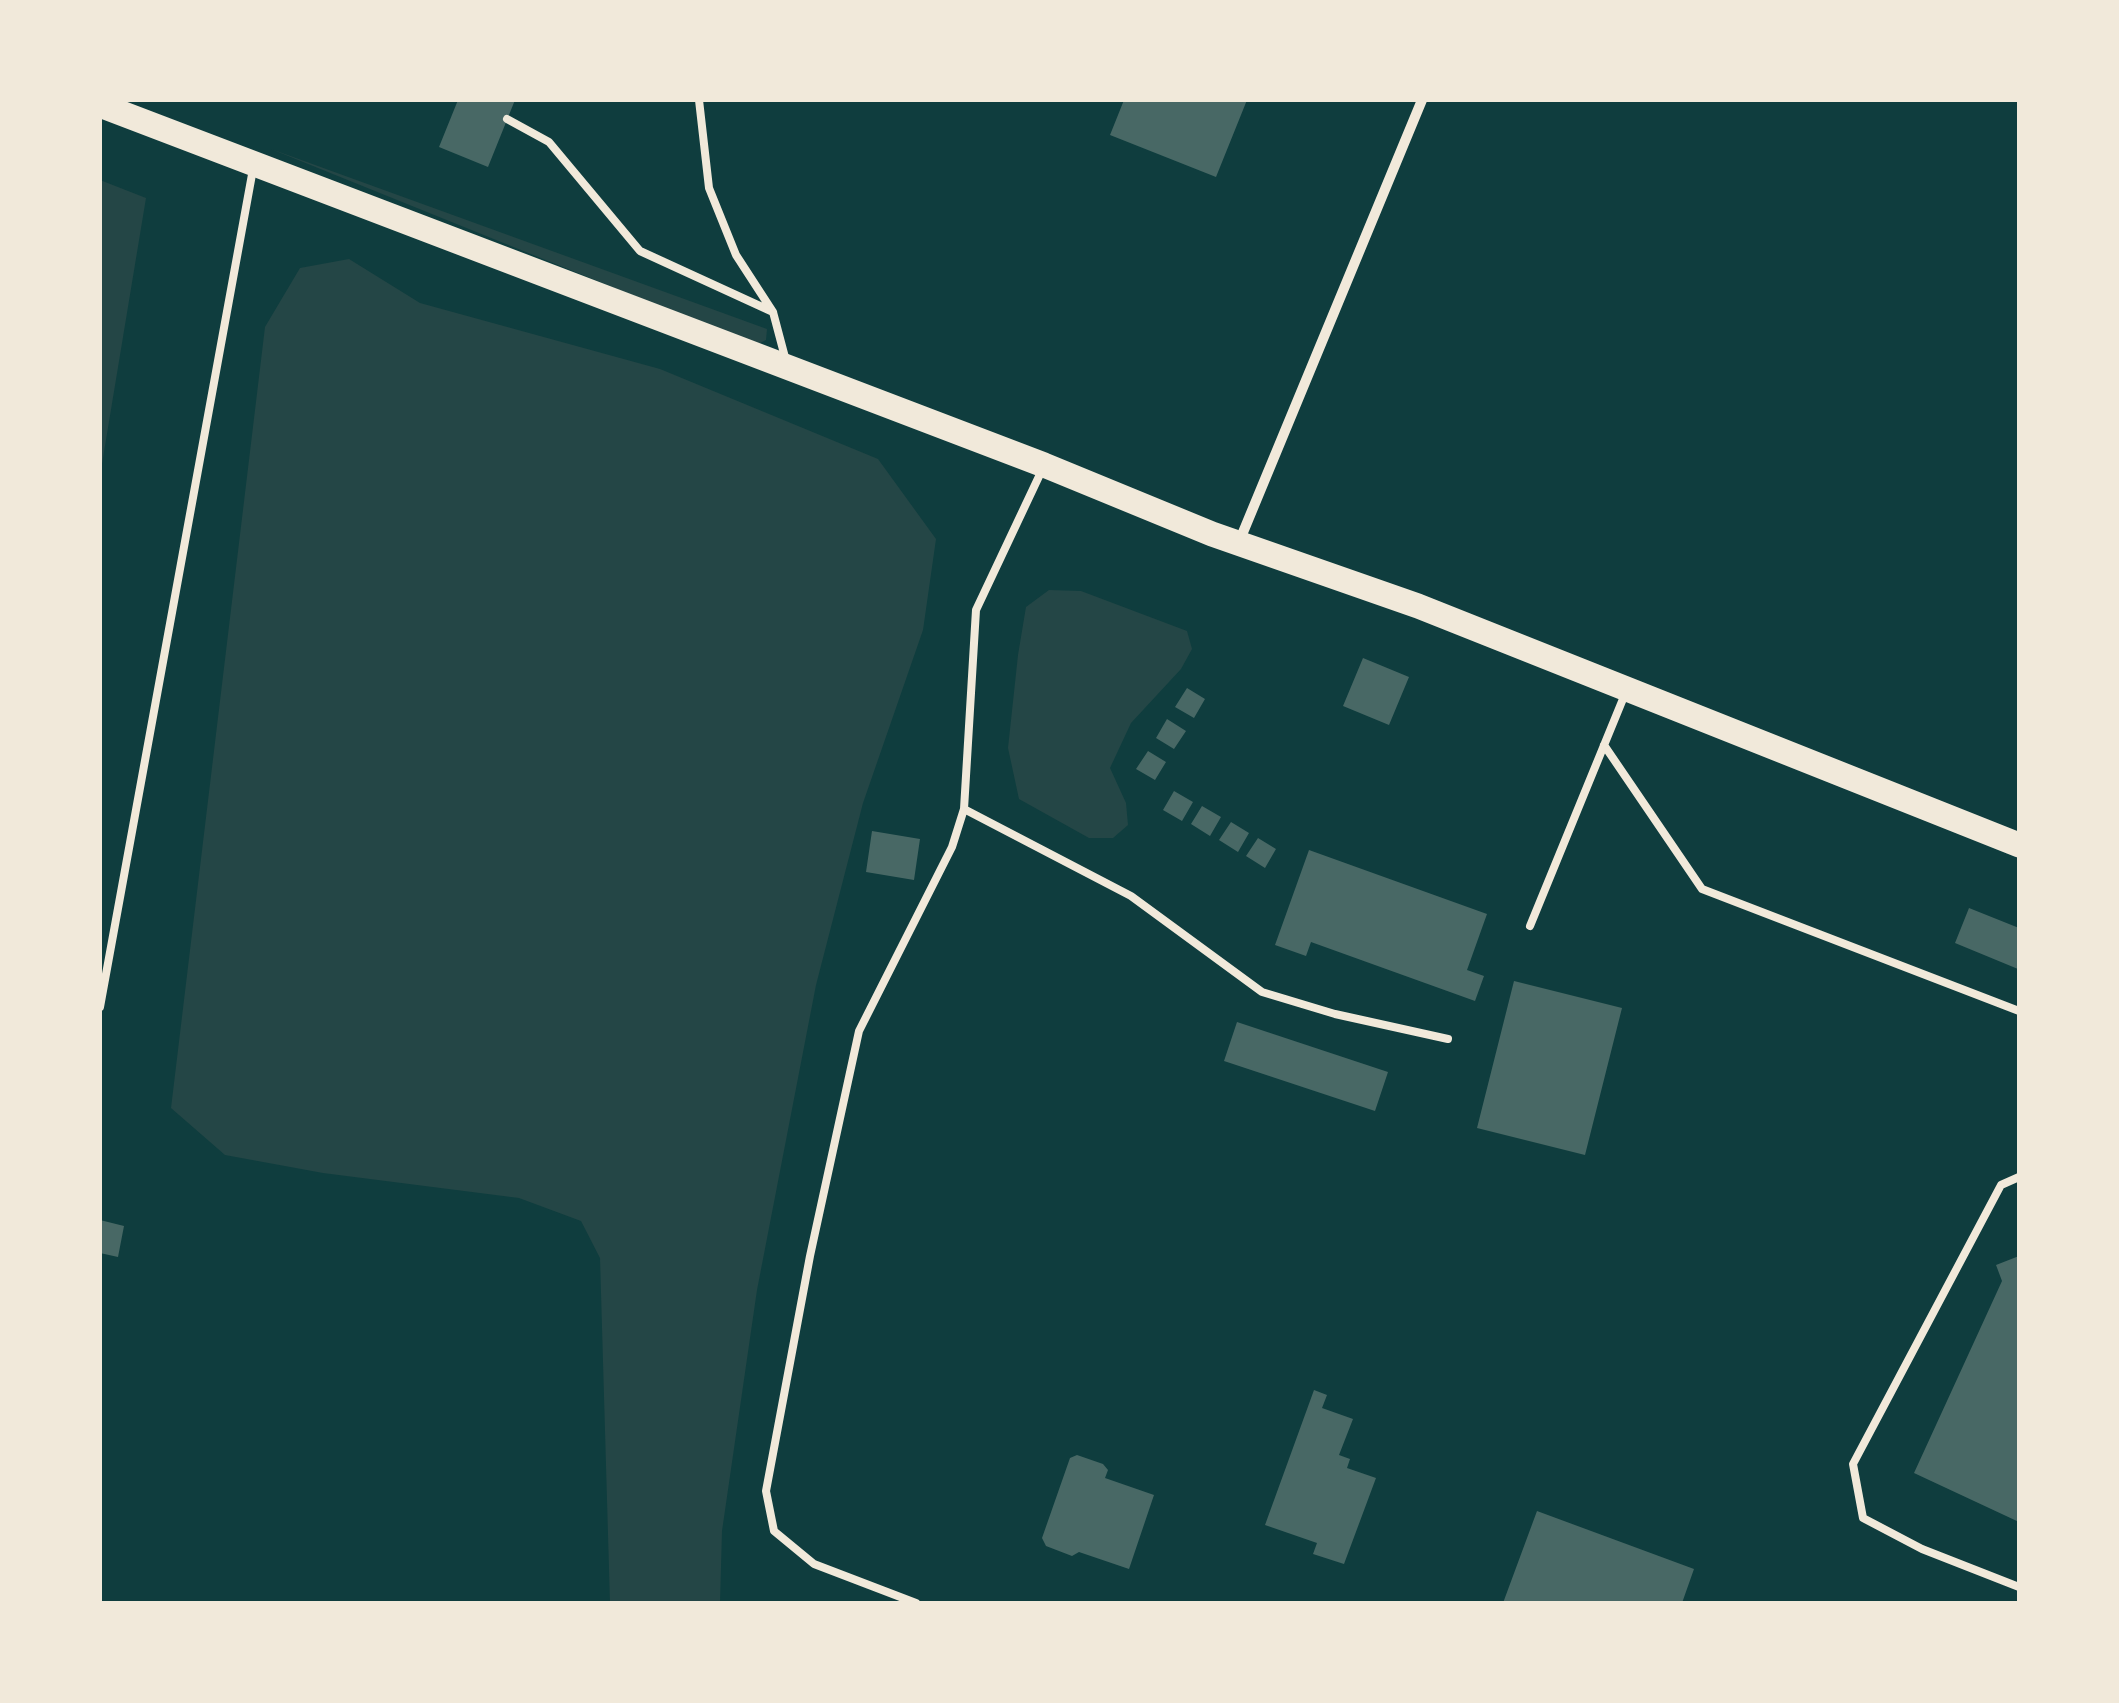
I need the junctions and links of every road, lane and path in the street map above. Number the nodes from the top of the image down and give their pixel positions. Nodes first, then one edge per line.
1 (700, 100) edge
2 (1422, 100) edge
3 (100, 105) edge
4 (507, 119) dead end
5 (254, 164) junction
6 (774, 312) junction
7 (788, 370) junction
8 (1044, 466) junction
9 (1238, 543) junction
10 (1626, 691) junction
11 (1604, 744) junction
12 (964, 809) junction
13 (2019, 845) edge
14 (1530, 926) dead end
15 (100, 1007) edge
16 (2019, 1011) edge
17 (1448, 1039) dead end
18 (2019, 1177) edge
19 (2019, 1587) edge
20 (916, 1603) edge

1 - 6 lane
2 - 9 street
3 - 5 main road
4 - 6 lane
5 - 7 main road
5 - 15 lane
6 - 7 lane
7 - 8 main road
8 - 9 main road
8 - 12 lane
9 - 10 main road
10 - 11 lane
10 - 13 main road
11 - 14 lane
11 - 16 lane
12 - 17 lane
12 - 20 lane
18 - 19 lane

